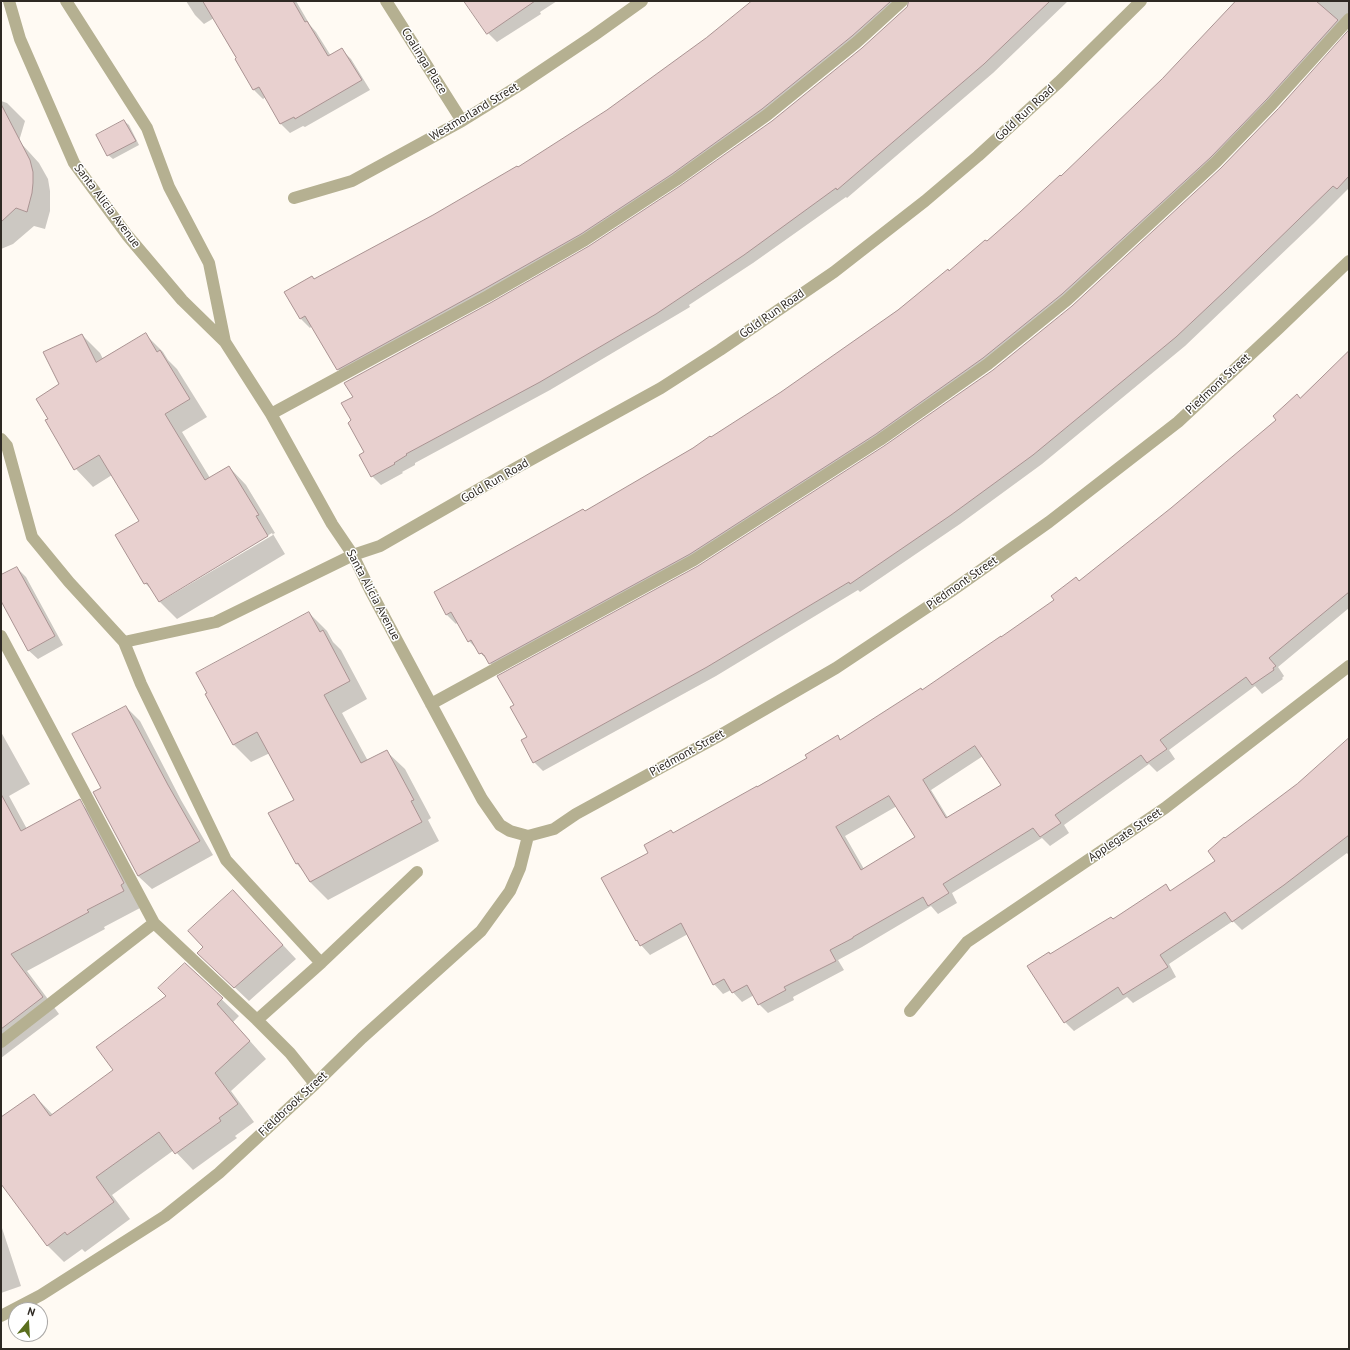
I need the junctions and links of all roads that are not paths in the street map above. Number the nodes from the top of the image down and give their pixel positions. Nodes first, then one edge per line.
1 (9, 1) edge
2 (66, 1) edge
3 (386, 1) edge
4 (642, 1) edge
5 (902, 1) edge
6 (1141, 1) edge
7 (1349, 19) edge
8 (462, 121) junction
9 (294, 198) dead end
10 (1349, 261) edge
11 (225, 342) junction
12 (271, 414) junction
13 (1, 439) edge
14 (353, 555) junction
15 (1, 636) edge
16 (124, 642) junction
17 (1349, 666) edge
18 (431, 704) junction
19 (528, 836) junction
20 (417, 872) dead end
21 (154, 924) junction
22 (322, 963) junction
23 (910, 1011) dead end
24 (257, 1020) junction
25 (1, 1042) edge
26 (315, 1084) junction
27 (1, 1316) edge

1 - 11 street, Santa Alicia Avenue
2 - 11 street, Santa Alicia Avenue
3 - 8 street, Coalinga Place
4 - 8 street, Westmorland Street
5 - 12 street
6 - 14 street, Gold Run Road
7 - 18 street
8 - 9 street, Westmorland Street
10 - 19 street, Piedmont Street
11 - 12 street, Santa Alicia Avenue
12 - 14 street, Santa Alicia Avenue
13 - 16 street
14 - 16 street, Gold Run Road
14 - 18 street, Santa Alicia Avenue
15 - 21 street
16 - 22 street
17 - 23 street, Applegate Street
18 - 19 street, Santa Alicia Avenue
19 - 26 street, Fieldbrook Street
20 - 22 street
21 - 24 street
21 - 25 street
22 - 24 street
24 - 26 street
26 - 27 street, Fieldbrook Street

